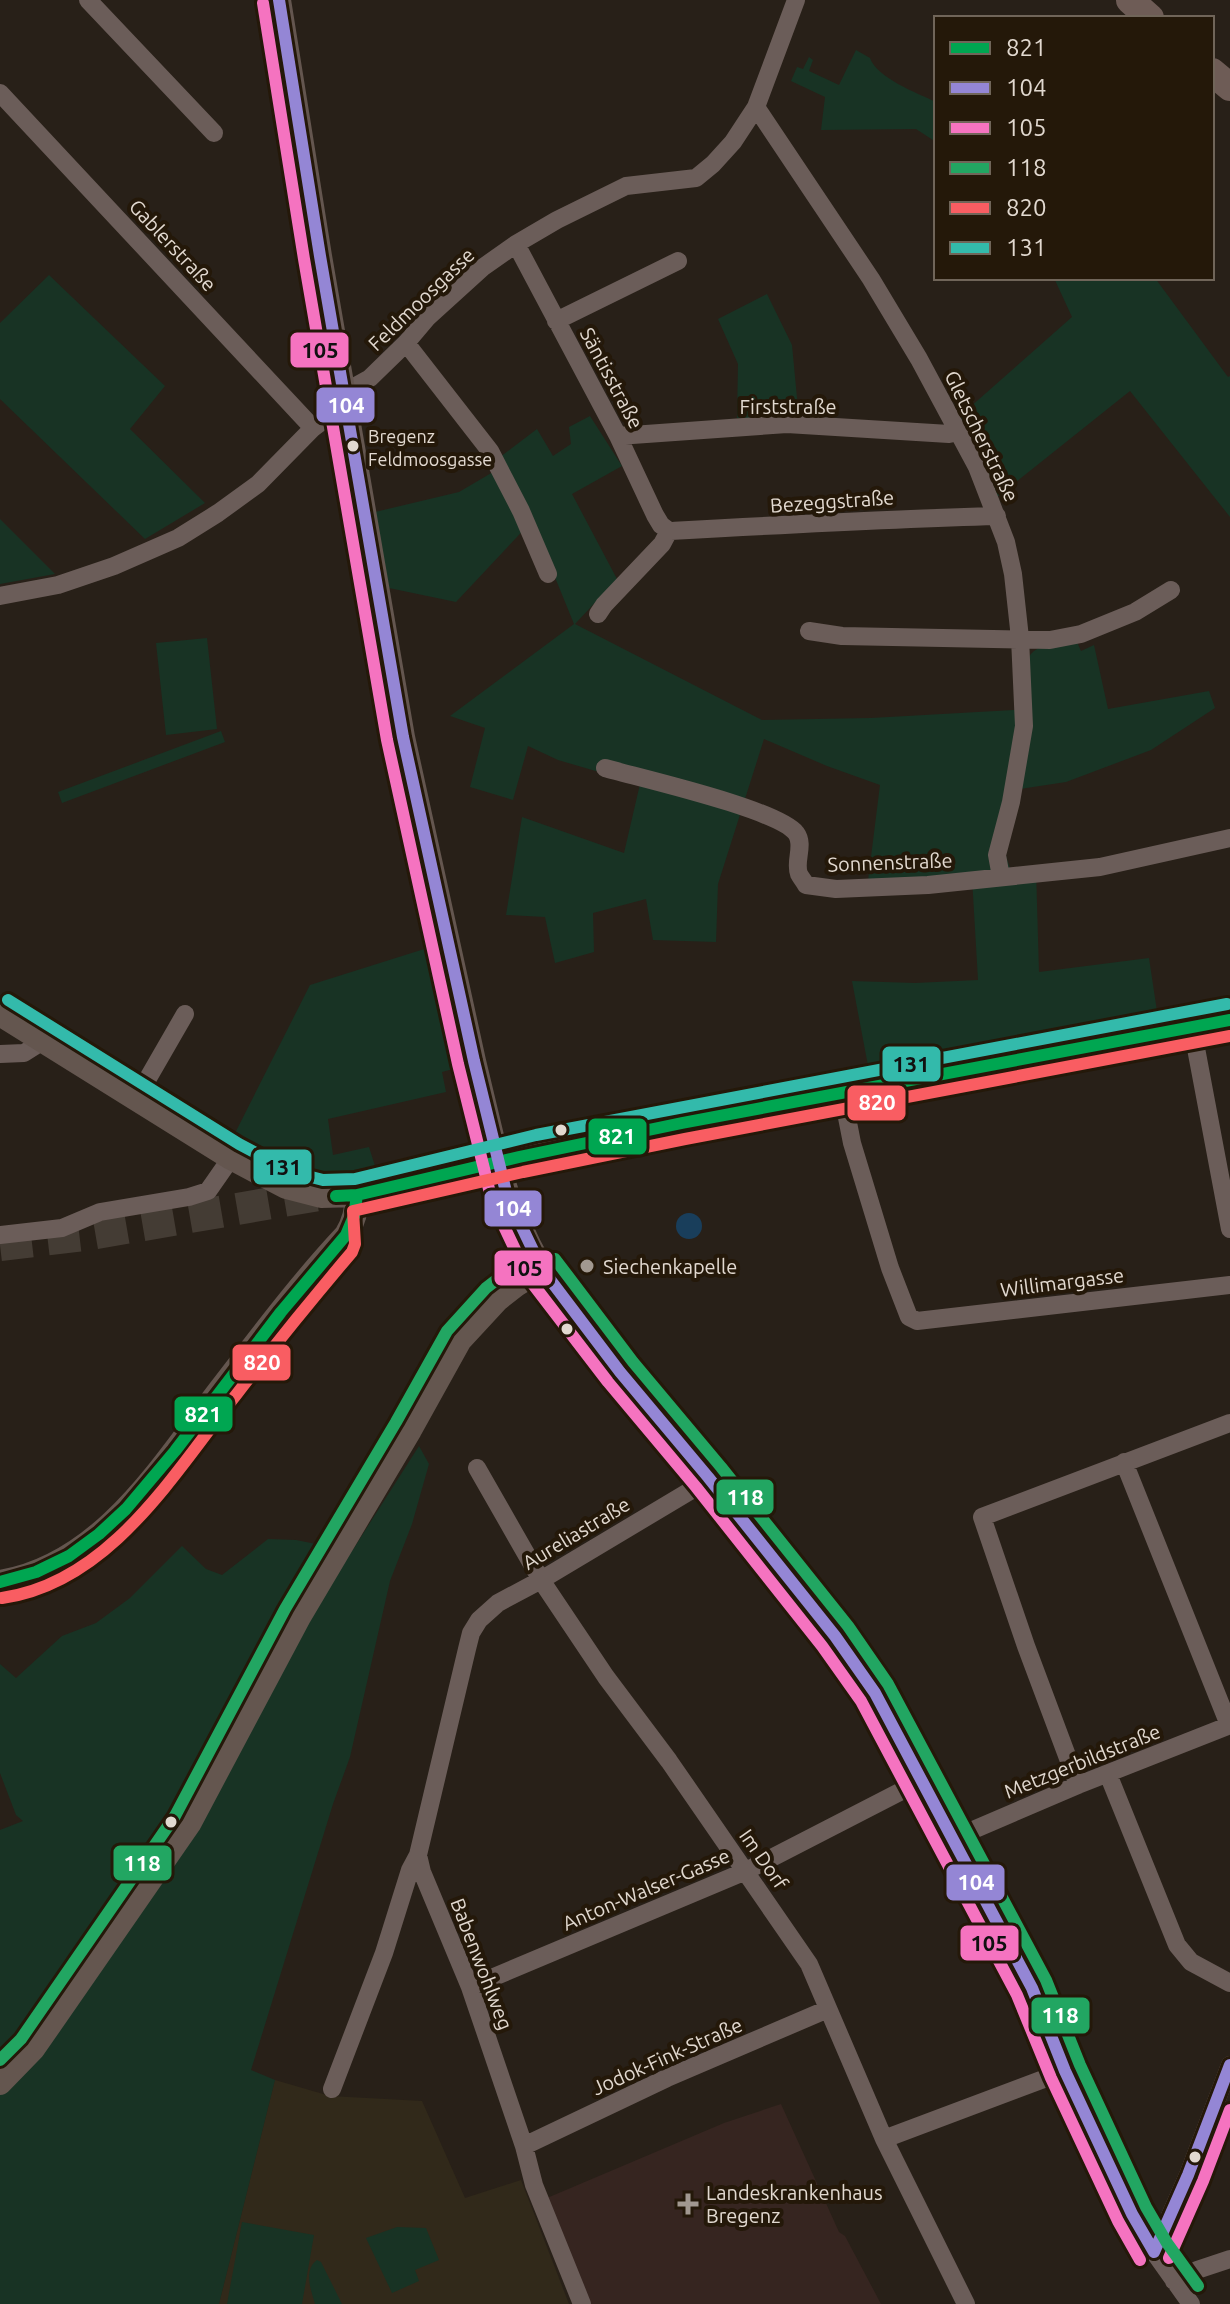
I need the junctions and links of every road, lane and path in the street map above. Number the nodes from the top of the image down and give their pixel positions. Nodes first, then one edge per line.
1 (88, 0) edge
2 (279, 0) edge
3 (796, 0) edge
4 (1130, 0) edge
5 (1148, 16) edge
6 (1214, 74) edge
7 (1230, 87) edge
8 (0, 93) edge
9 (756, 107) junction
10 (214, 133) dead end
11 (516, 244) junction
12 (678, 261) dead end
13 (556, 321) junction
14 (406, 343) junction
15 (344, 399) junction
16 (313, 428) junction
17 (959, 432) junction
18 (618, 436) junction
19 (997, 516) junction
20 (669, 531) junction
21 (548, 574) dead end
22 (1171, 590) dead end
23 (0, 596) edge
24 (598, 614) dead end
25 (809, 631) dead end
26 (1020, 638) junction
27 (605, 768) dead end
28 (1230, 838) edge
29 (1001, 877) junction
30 (0, 1014) edge
31 (185, 1014) dead end
32 (1230, 1020) edge
33 (1192, 1027) junction
34 (43, 1041) junction
35 (0, 1054) edge
36 (842, 1092) junction
37 (136, 1099) junction
38 (231, 1158) junction
39 (499, 1161) junction
40 (347, 1195) junction
41 (1230, 1229) edge
42 (0, 1235) edge
43 (542, 1269) junction
44 (1230, 1285) edge
45 (1230, 1423) edge
46 (1124, 1462) junction
47 (477, 1468) dead end
48 (710, 1479) junction
49 (541, 1580) junction
50 (0, 1582) edge
51 (1230, 1725) edge
52 (1108, 1774) junction
53 (921, 1781) junction
54 (1078, 1785) junction
55 (952, 1839) junction
56 (418, 1855) junction
57 (746, 1871) junction
58 (1230, 1983) edge
59 (470, 1987) junction
60 (828, 2009) junction
61 (1230, 2065) edge
62 (1065, 2071) junction
63 (0, 2083) edge
64 (332, 2089) dead end
65 (884, 2139) junction
66 (524, 2146) junction
67 (1154, 2252) junction
68 (1230, 2259) edge
69 (1181, 2296) edge
70 (582, 2304) edge
71 (966, 2304) edge

1 - 10 street
2 - 15 street
3 - 9 street, Feldmoosgasse
4 - 5 main road
6 - 7 main road
8 - 16 street, Gablerstraße
9 - 11 street, Feldmoosgasse
9 - 17 street, Gletscherstraße
11 - 13 street, Säntisstraße
11 - 14 street, Feldmoosgasse
12 - 13 street
13 - 18 street, Säntisstraße
14 - 15 street, Feldmoosgasse
14 - 21 street
15 - 16 street, Feldmoosgasse
15 - 39 street
16 - 23 street, Feldmoosgasse
17 - 18 street, Firststraße
17 - 19 street, Gletscherstraße
18 - 20 street, Säntisstraße
19 - 20 street, Bezeggstraße
19 - 26 street, Gletscherstraße
20 - 24 street
22 - 26 street
25 - 26 street
26 - 29 street, Gletscherstraße
27 - 29 street, Sonnenstraße
28 - 29 street, Sonnenstraße
30 - 34 street
31 - 37 street
32 - 33 street
33 - 36 street
33 - 41 street
34 - 35 street
34 - 37 street
36 - 39 street
36 - 44 street, Willimargasse
37 - 38 street
38 - 40 street
38 - 42 street
39 - 40 street
39 - 43 street
40 - 50 street
43 - 48 street
43 - 63 street
45 - 46 street
46 - 51 street
46 - 54 street
47 - 49 street, Im Dorf
48 - 49 street, Aureliastraße
48 - 53 street
49 - 56 street, Aureliastraße
49 - 57 street, Im Dorf
51 - 52 street, Metzgerbildstraße
52 - 54 street, Metzgerbildstraße
52 - 58 street
53 - 55 street
53 - 57 street, Anton-Walser-Gasse
54 - 55 street, Metzgerbildstraße
55 - 62 street
56 - 59 street, Babenwohlweg
56 - 64 street
57 - 59 street, Anton-Walser-Gasse
57 - 60 street, Im Dorf
59 - 66 street, Babenwohlweg
60 - 65 street, Im Dorf
60 - 66 street, Jodok-Fink-Straße
61 - 67 street
62 - 65 street
62 - 67 street
65 - 71 street, Im Dorf
66 - 70 street, Babenwohlweg
67 - 69 street
68 - 69 street

